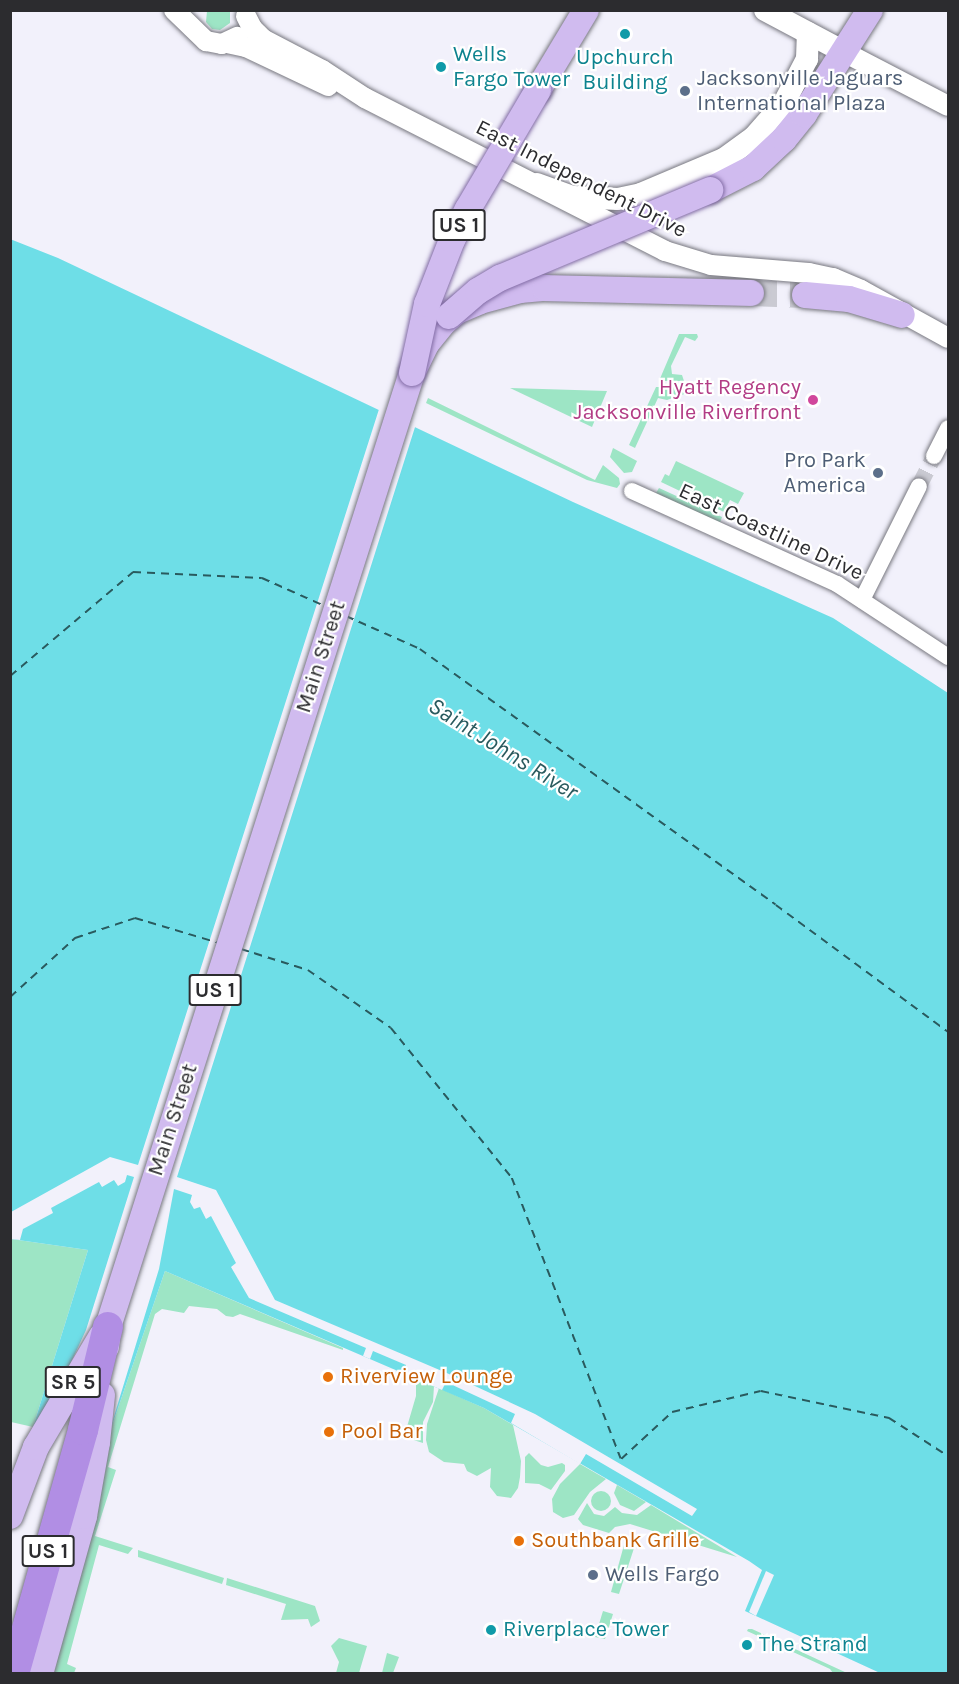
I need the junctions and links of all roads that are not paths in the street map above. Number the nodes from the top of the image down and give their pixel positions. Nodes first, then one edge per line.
1 (174, 10) edge
2 (586, 10) edge
3 (765, 10) edge
4 (870, 10) edge
5 (246, 13) edge
6 (192, 18) edge
7 (808, 33) junction
8 (227, 43) junction
9 (844, 51) junction
10 (365, 98) junction
11 (948, 106) edge
12 (537, 184) junction
13 (751, 293) tunnel mouth
14 (805, 295) tunnel mouth
15 (902, 315) junction
16 (449, 316) junction
17 (948, 339) edge
18 (412, 373) junction
19 (948, 428) edge
20 (934, 456) tunnel mouth
21 (920, 486) tunnel mouth
22 (632, 491) dead end
23 (862, 600) junction
24 (948, 657) edge
25 (108, 1327) joint
26 (68, 1447) junction
27 (10, 1516) edge
28 (10, 1616) edge
29 (17, 1663) edge
30 (40, 1674) edge

1 - 6 street, East Independent Drive
2 - 18 main road, Main Street / US 1, bridge
3 - 7 main road
4 - 9 main road, US 1
5 - 8 street, East Independent Drive
5 - 10 street, East Independent Drive
6 - 8 street, East Independent Drive
7 - 9 main road
7 - 12 main road
8 - 10 street, East Independent Drive
9 - 11 street
9 - 16 main road, US 1, bridge
10 - 12 street, East Independent Drive
12 - 15 street, East Independent Drive
13 - 16 main road, bridge
14 - 15 main road
15 - 17 street, East Independent Drive
16 - 18 main road, US 1, bridge
18 - 25 main road, Main Street / US 1
19 - 20 street
21 - 23 street
22 - 23 street, East Coastline Drive
23 - 24 street, East Coastline Drive
25 - 26 highway, US 1
26 - 27 main road
26 - 28 highway, US 1
26 - 29 highway, US 1
26 - 30 main road

